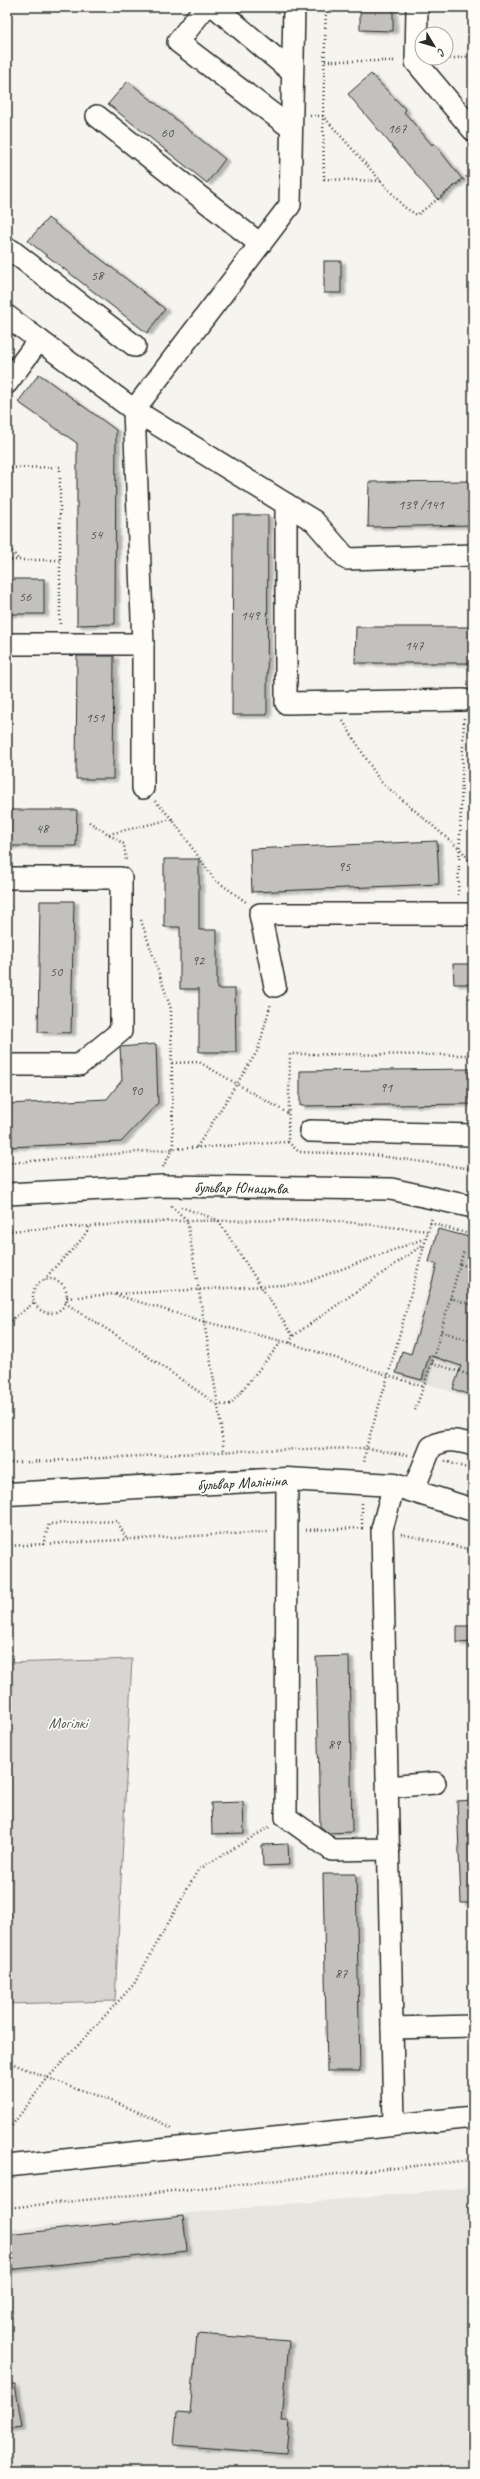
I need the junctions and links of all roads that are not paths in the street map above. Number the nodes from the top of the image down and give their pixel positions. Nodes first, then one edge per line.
1 (204, 7) edge
2 (215, 7) edge
3 (294, 7) edge
4 (417, 7) edge
5 (292, 72) junction
6 (97, 116) dead end
7 (291, 122) junction
8 (473, 130) edge
9 (260, 244) junction
10 (7, 255) edge
11 (7, 316) edge
12 (39, 340) junction
13 (135, 346) dead end
14 (7, 383) edge
15 (134, 410) junction
16 (286, 504) junction
17 (473, 555) edge
18 (7, 644) edge
19 (143, 644) junction
20 (464, 700) road end
21 (143, 788) road end
22 (7, 878) edge
23 (465, 914) edge
24 (275, 986) road end
25 (7, 1065) edge
26 (310, 1131) dead end
27 (473, 1135) edge
28 (7, 1194) edge
29 (473, 1207) edge
30 (473, 1445) edge
31 (287, 1479) junction
32 (403, 1488) junction
33 (7, 1494) edge
34 (473, 1510) edge
35 (435, 1784) dead end
36 (388, 1787) junction
37 (389, 1849) junction
38 (473, 2026) edge
39 (392, 2028) junction
40 (473, 2117) edge
41 (394, 2126) junction
42 (7, 2166) edge

1 - 7 street
2 - 5 street
3 - 5 street
4 - 8 street
5 - 7 street
6 - 9 street
7 - 9 street
9 - 15 street
10 - 13 street
11 - 12 street
12 - 14 street
12 - 15 street
15 - 16 street
15 - 19 street
16 - 17 street
16 - 20 street
18 - 19 street
19 - 21 street
22 - 25 street
23 - 24 street
26 - 27 street
28 - 29 street, бульвар Юнацтва
30 - 32 street
31 - 32 main road, бульвар Малініна
31 - 33 main road, бульвар Малініна
31 - 37 street
32 - 34 main road, бульвар Малініна
32 - 36 street
35 - 36 street
36 - 37 street
37 - 39 street
38 - 39 street
39 - 41 street
40 - 41 street
41 - 42 street

